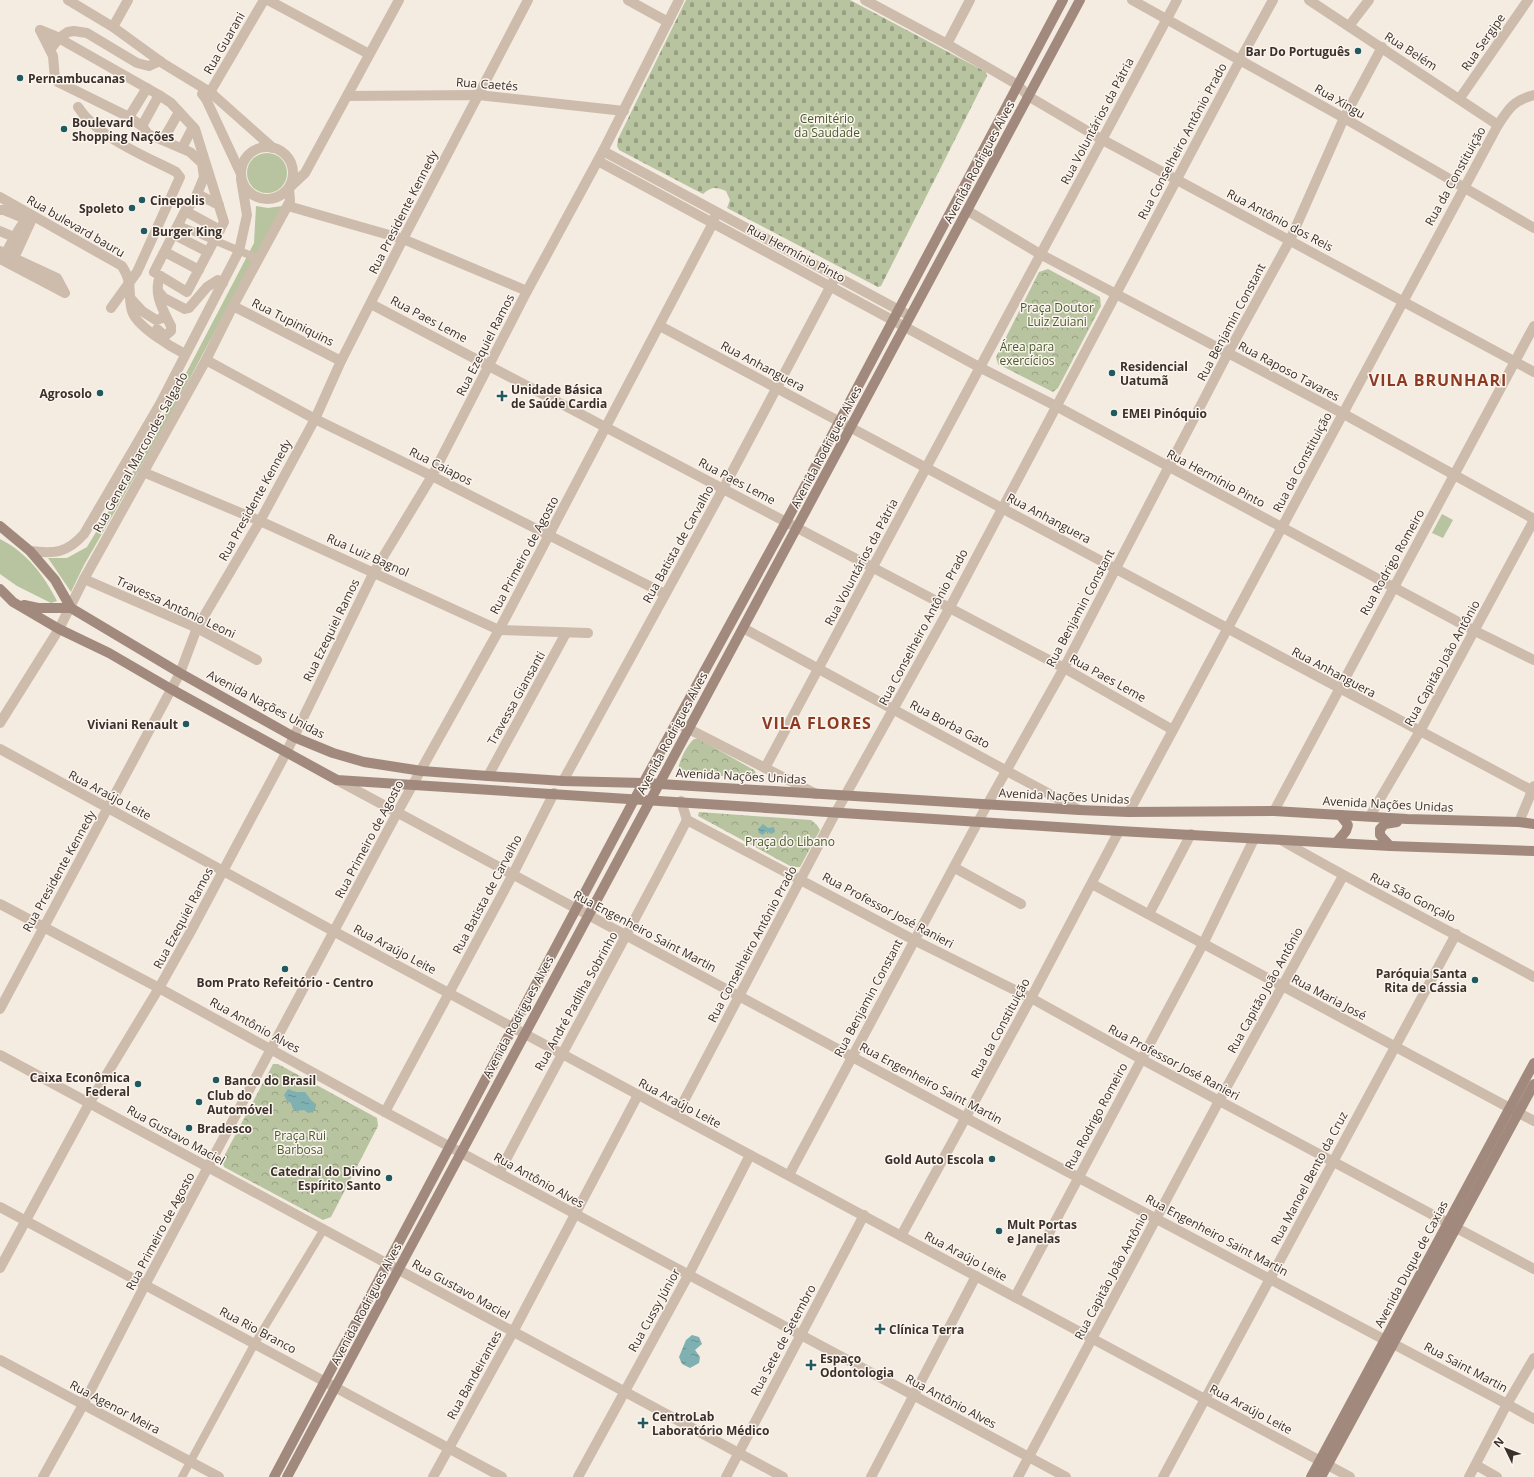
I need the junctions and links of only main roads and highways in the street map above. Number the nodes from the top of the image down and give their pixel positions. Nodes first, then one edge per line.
1 (1063, 0) edge
2 (1080, 0) edge
3 (0, 526) edge
4 (0, 589) edge
5 (13, 602) junction
6 (71, 608) junction
7 (644, 783) junction
8 (659, 784) junction
9 (634, 800) junction
10 (652, 800) junction
11 (1340, 815) junction
12 (1407, 819) junction
13 (1534, 824) edge
14 (1336, 843) junction
15 (1390, 846) junction
16 (1534, 851) edge
17 (1534, 1063) edge
18 (1534, 1084) edge
19 (1514, 1110) junction
20 (1324, 1463) junction
21 (274, 1477) edge
22 (287, 1477) edge
23 (1311, 1477) edge
24 (1321, 1477) edge

1 - 7 main road, Avenida Rodrigues Alves
2 - 8 main road, Avenida Rodrigues Alves
3 - 6 main road, Avenida Nações Unidas
4 - 5 main road
5 - 6 main road
5 - 9 main road
6 - 7 main road, Avenida Nações Unidas
7 - 8 main road, Avenida Nações Unidas
7 - 9 main road, Avenida Rodrigues Alves
8 - 10 main road, Avenida Rodrigues Alves
8 - 11 main road, Avenida Nações Unidas
9 - 10 main road
9 - 21 main road, Avenida Rodrigues Alves
10 - 14 main road
10 - 22 main road, Avenida Rodrigues Alves
11 - 12 main road, Avenida Nações Unidas
11 - 14 main road
12 - 13 main road, Avenida Nações Unidas
12 - 15 main road
14 - 15 main road
15 - 16 main road
17 - 19 main road, Avenida Duque de Caxias
18 - 19 main road, Avenida Duque de Caxias
19 - 20 main road, Avenida Duque de Caxias
20 - 23 main road, Avenida Duque de Caxias
20 - 24 main road, Avenida Duque de Caxias

